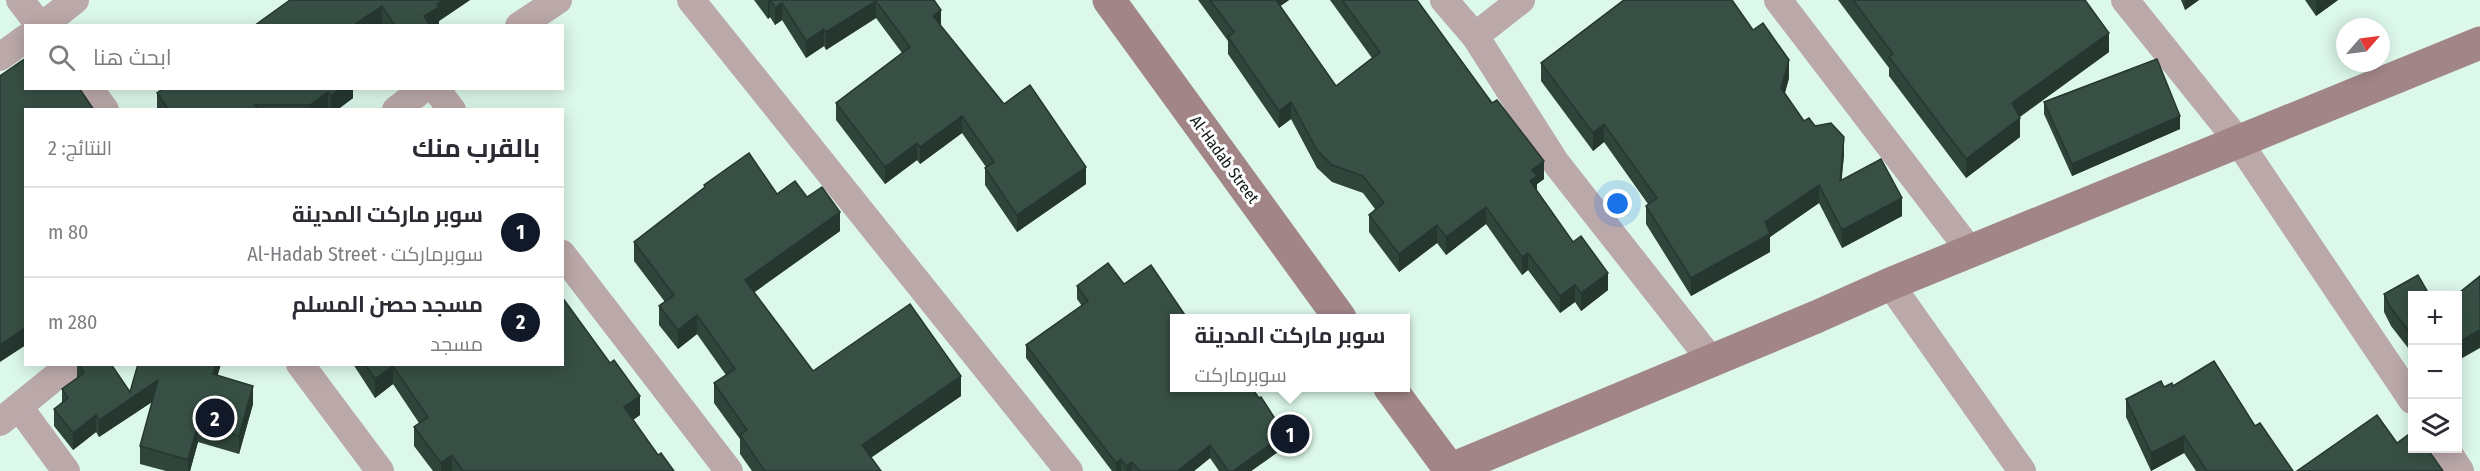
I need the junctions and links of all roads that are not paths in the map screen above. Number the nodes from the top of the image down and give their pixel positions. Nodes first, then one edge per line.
1 (20, 0) edge
2 (75, 0) edge
3 (558, 0) edge
4 (692, 0) edge
5 (1109, 0) edge
6 (1444, 0) edge
7 (1521, 0) edge
8 (1778, 0) edge
9 (2125, 0) edge
10 (39, 24) edge
11 (44, 24) edge
12 (522, 24) edge
13 (1475, 36) junction
14 (24, 39) edge
15 (2480, 43) edge
16 (0, 57) edge
17 (90, 90) edge
18 (421, 90) edge
19 (437, 90) edge
20 (104, 108) edge
21 (399, 108) edge
22 (450, 108) edge
23 (2238, 141) junction
24 (1971, 252) junction
25 (564, 257) edge
26 (1890, 284) junction
27 (1337, 314) edge
28 (1712, 360) junction
29 (69, 366) edge
30 (301, 366) edge
31 (1394, 392) edge
32 (2411, 399) edge
33 (10, 415) edge
34 (2448, 453) edge
35 (66, 471) edge
36 (380, 471) edge
37 (729, 471) edge
38 (1069, 471) edge
39 (1449, 471) edge
40 (2022, 471) edge
41 (2460, 471) edge

1 - 10 street
2 - 11 street
3 - 12 street
4 - 38 street
5 - 27 street, Al-Hadab Street
6 - 13 street
7 - 13 street
8 - 24 street
9 - 23 street
13 - 28 street
14 - 16 street
15 - 23 street
17 - 20 street
18 - 21 street
19 - 22 street
23 - 24 street
23 - 32 street
24 - 26 street
25 - 37 street
26 - 28 street
26 - 40 street
28 - 39 street
29 - 33 street
30 - 36 street
31 - 39 street
33 - 35 street
34 - 41 street

